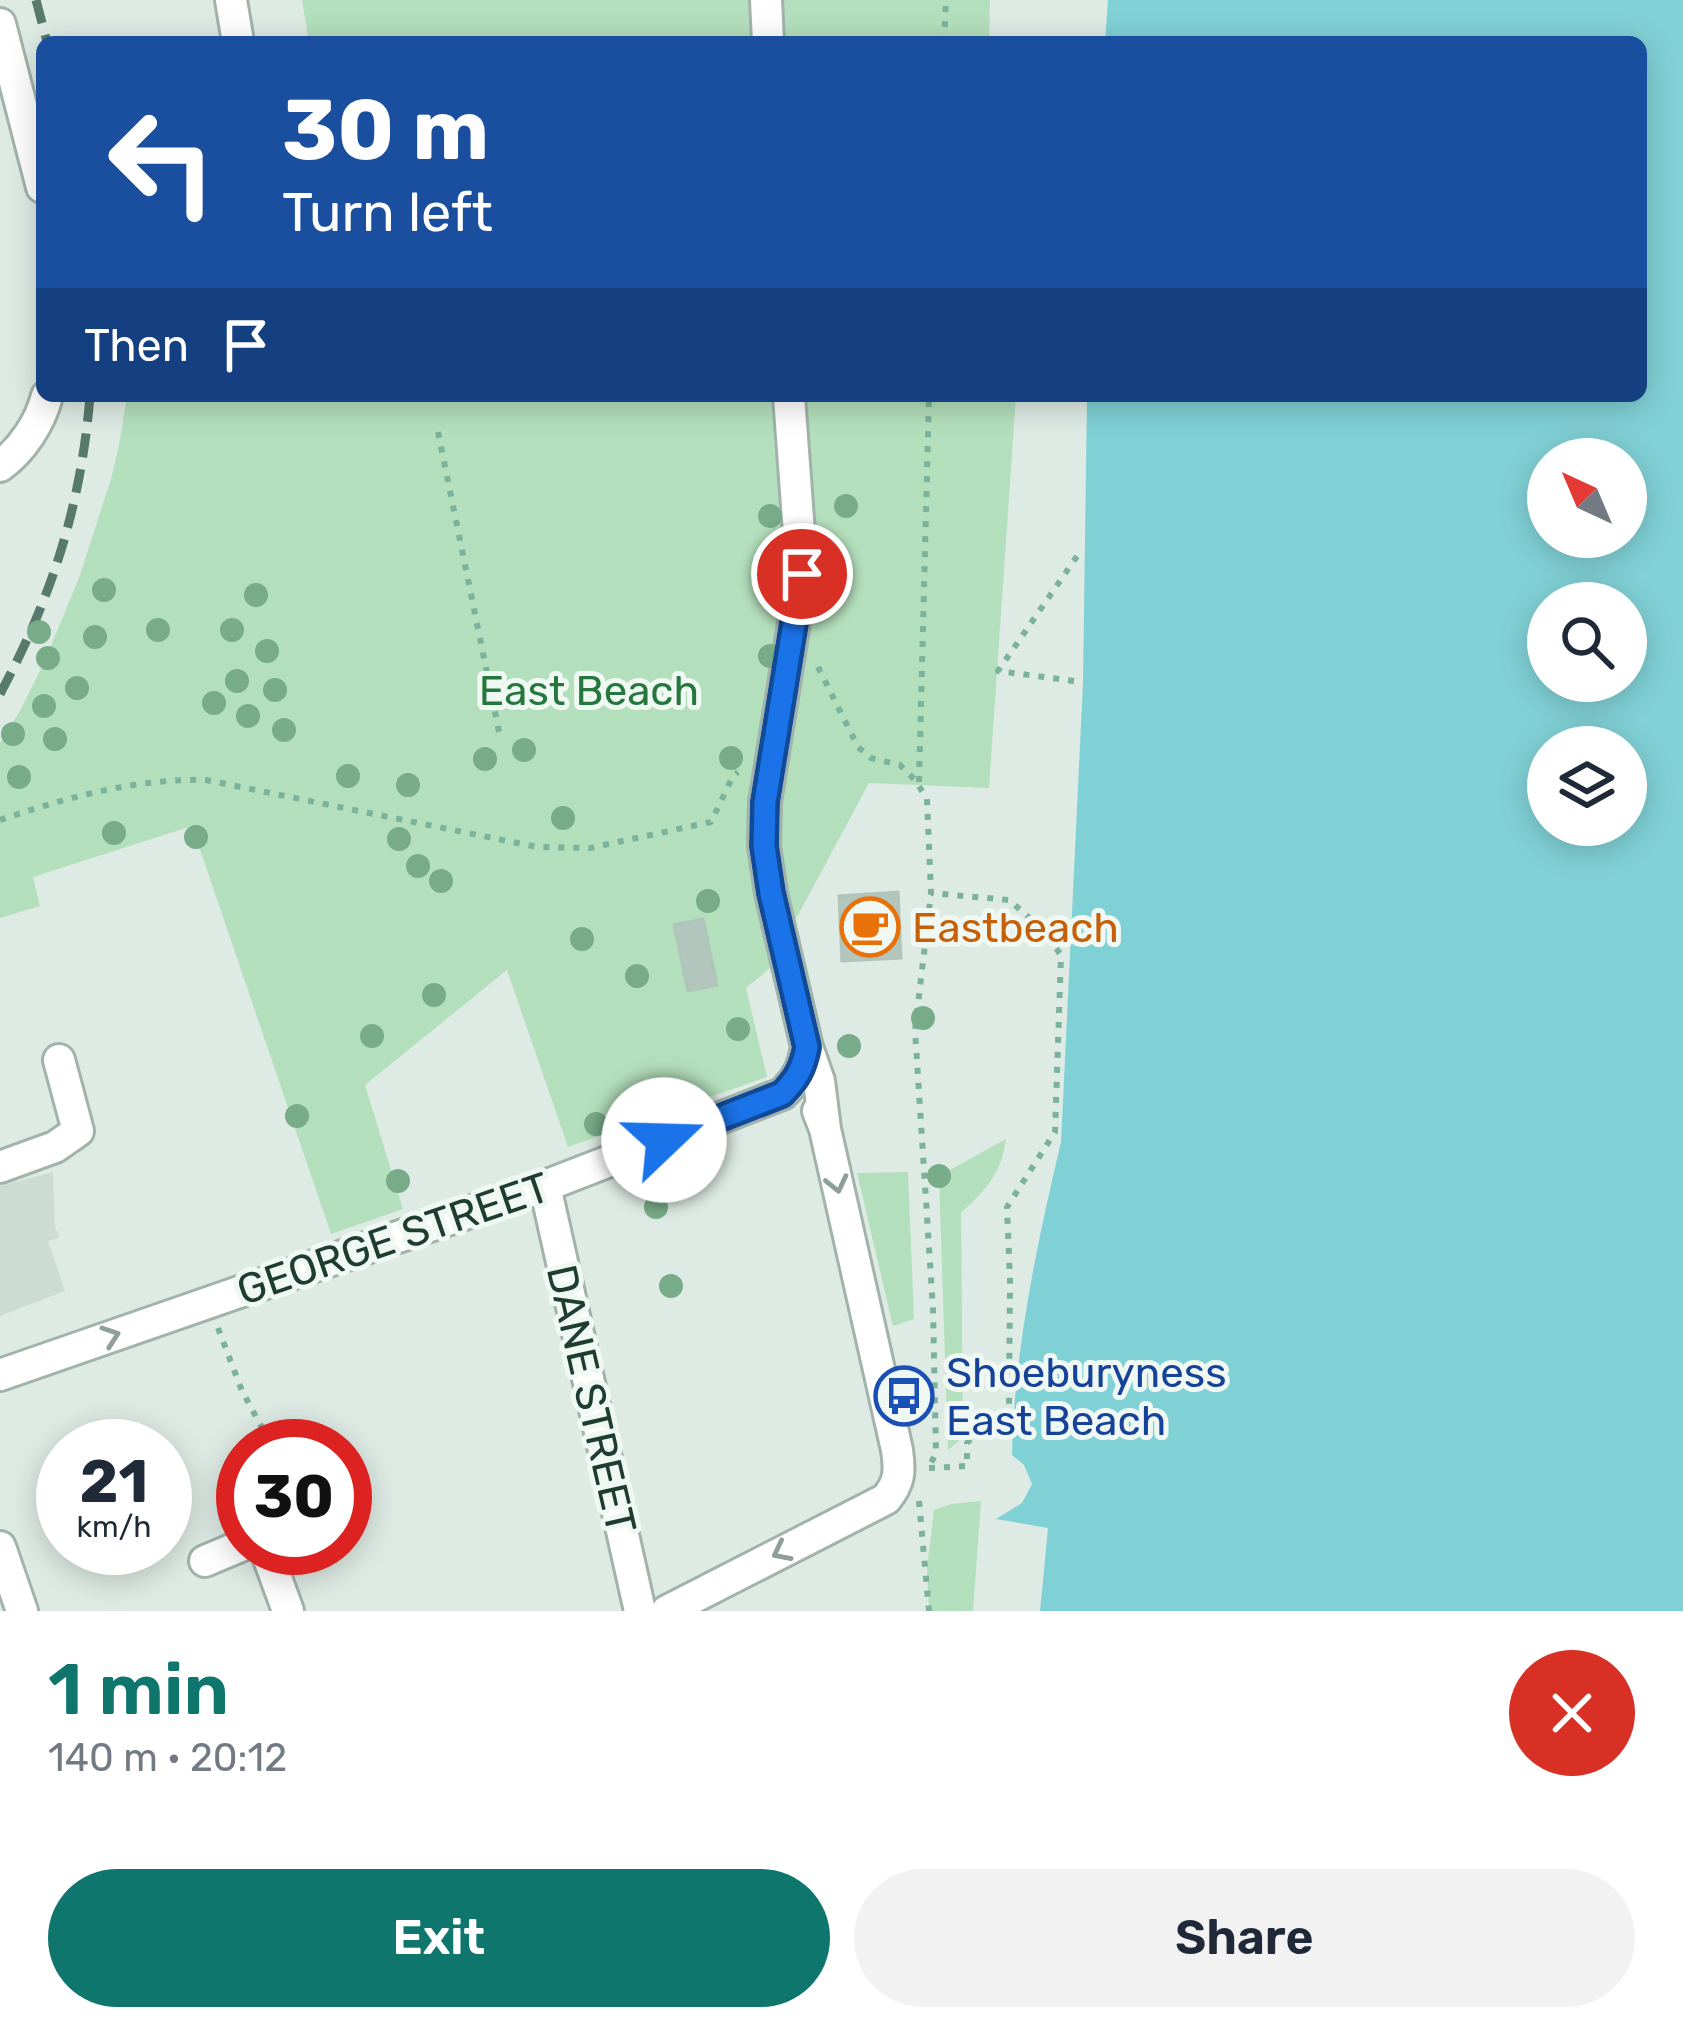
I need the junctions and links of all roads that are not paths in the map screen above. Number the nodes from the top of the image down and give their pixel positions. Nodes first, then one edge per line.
1 (231, 0) edge
2 (766, 0) edge
3 (0, 24) edge
4 (237, 36) edge
5 (768, 36) edge
6 (36, 164) edge
7 (46, 402) edge
8 (789, 402) edge
9 (0, 466) edge
10 (807, 1047) junction
11 (59, 1060) dead end
12 (782, 1094) junction
13 (825, 1129) junction
14 (0, 1167) edge
15 (544, 1186) junction
16 (0, 1375) edge
17 (0, 1547) edge
18 (216, 1556) edge
19 (205, 1561) dead end
20 (275, 1575) edge
21 (22, 1611) edge
22 (288, 1611) edge
23 (640, 1611) edge
24 (667, 1611) edge

1 - 4 street
2 - 5 street
3 - 6 street
7 - 9 street
8 - 10 street
10 - 12 street
10 - 13 street
11 - 14 street
12 - 13 street
12 - 15 street, GEORGE STREET
13 -> 24 street
16 -> 15 street, GEORGE STREET
15 - 23 street, DANE STREET
17 - 21 street
18 - 19 street
20 - 22 street

